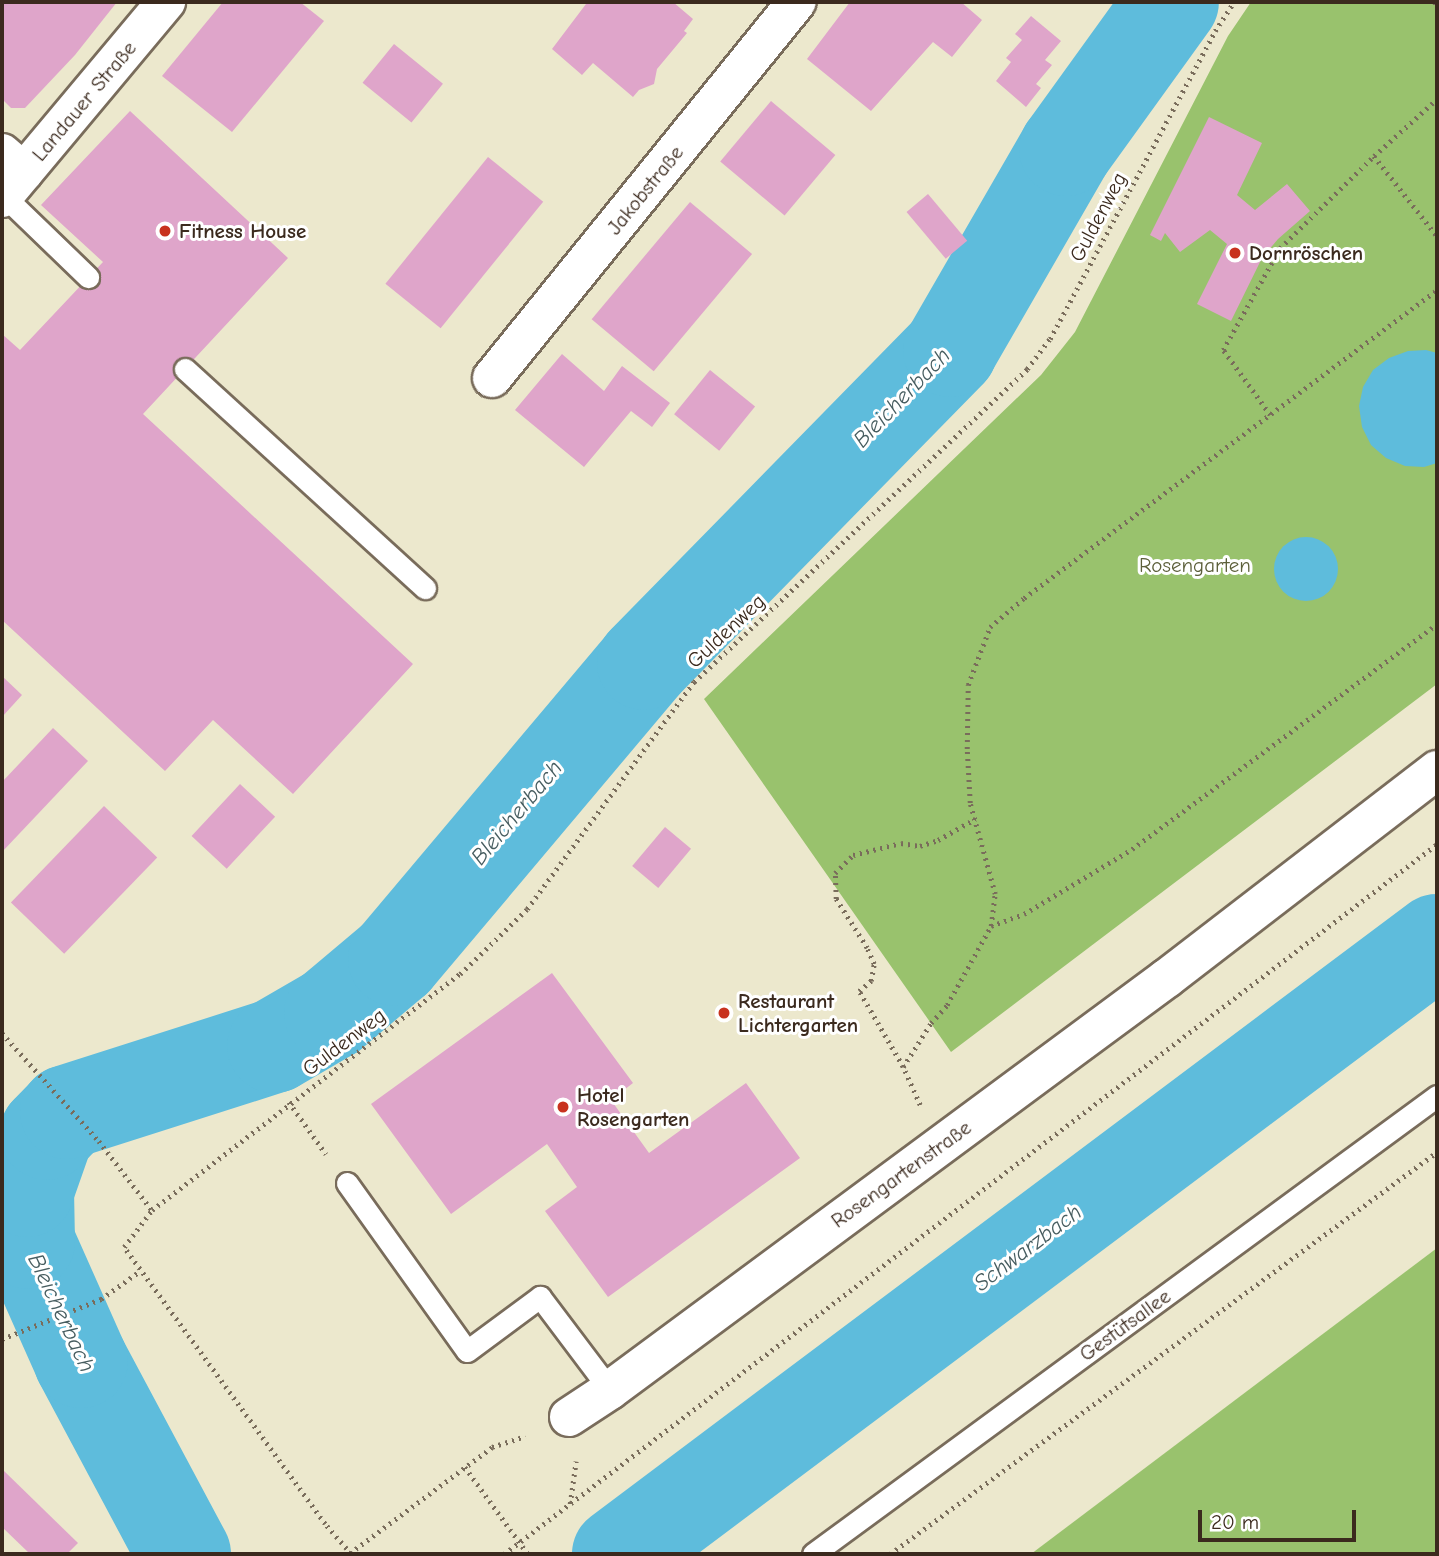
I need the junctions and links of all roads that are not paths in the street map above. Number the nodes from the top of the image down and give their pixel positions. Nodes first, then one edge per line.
1 (166, 2) edge
2 (797, 2) edge
3 (8, 180) edge
4 (88, 277) dead end
5 (185, 369) dead end
6 (492, 377) dead end
7 (425, 589) dead end
8 (1437, 770) edge
9 (1437, 1096) edge
10 (346, 1183) road end
11 (610, 1390) junction
12 (569, 1417) road end
13 (813, 1554) edge

1 - 3 street, Landauer Straße
2 - 6 street, Jakobstraße
3 - 4 lane
5 - 7 lane
8 - 11 street, Rosengartenstraße
9 - 13 lane, Gestütsallee
10 - 11 lane
11 - 12 street, Rosengartenstraße

